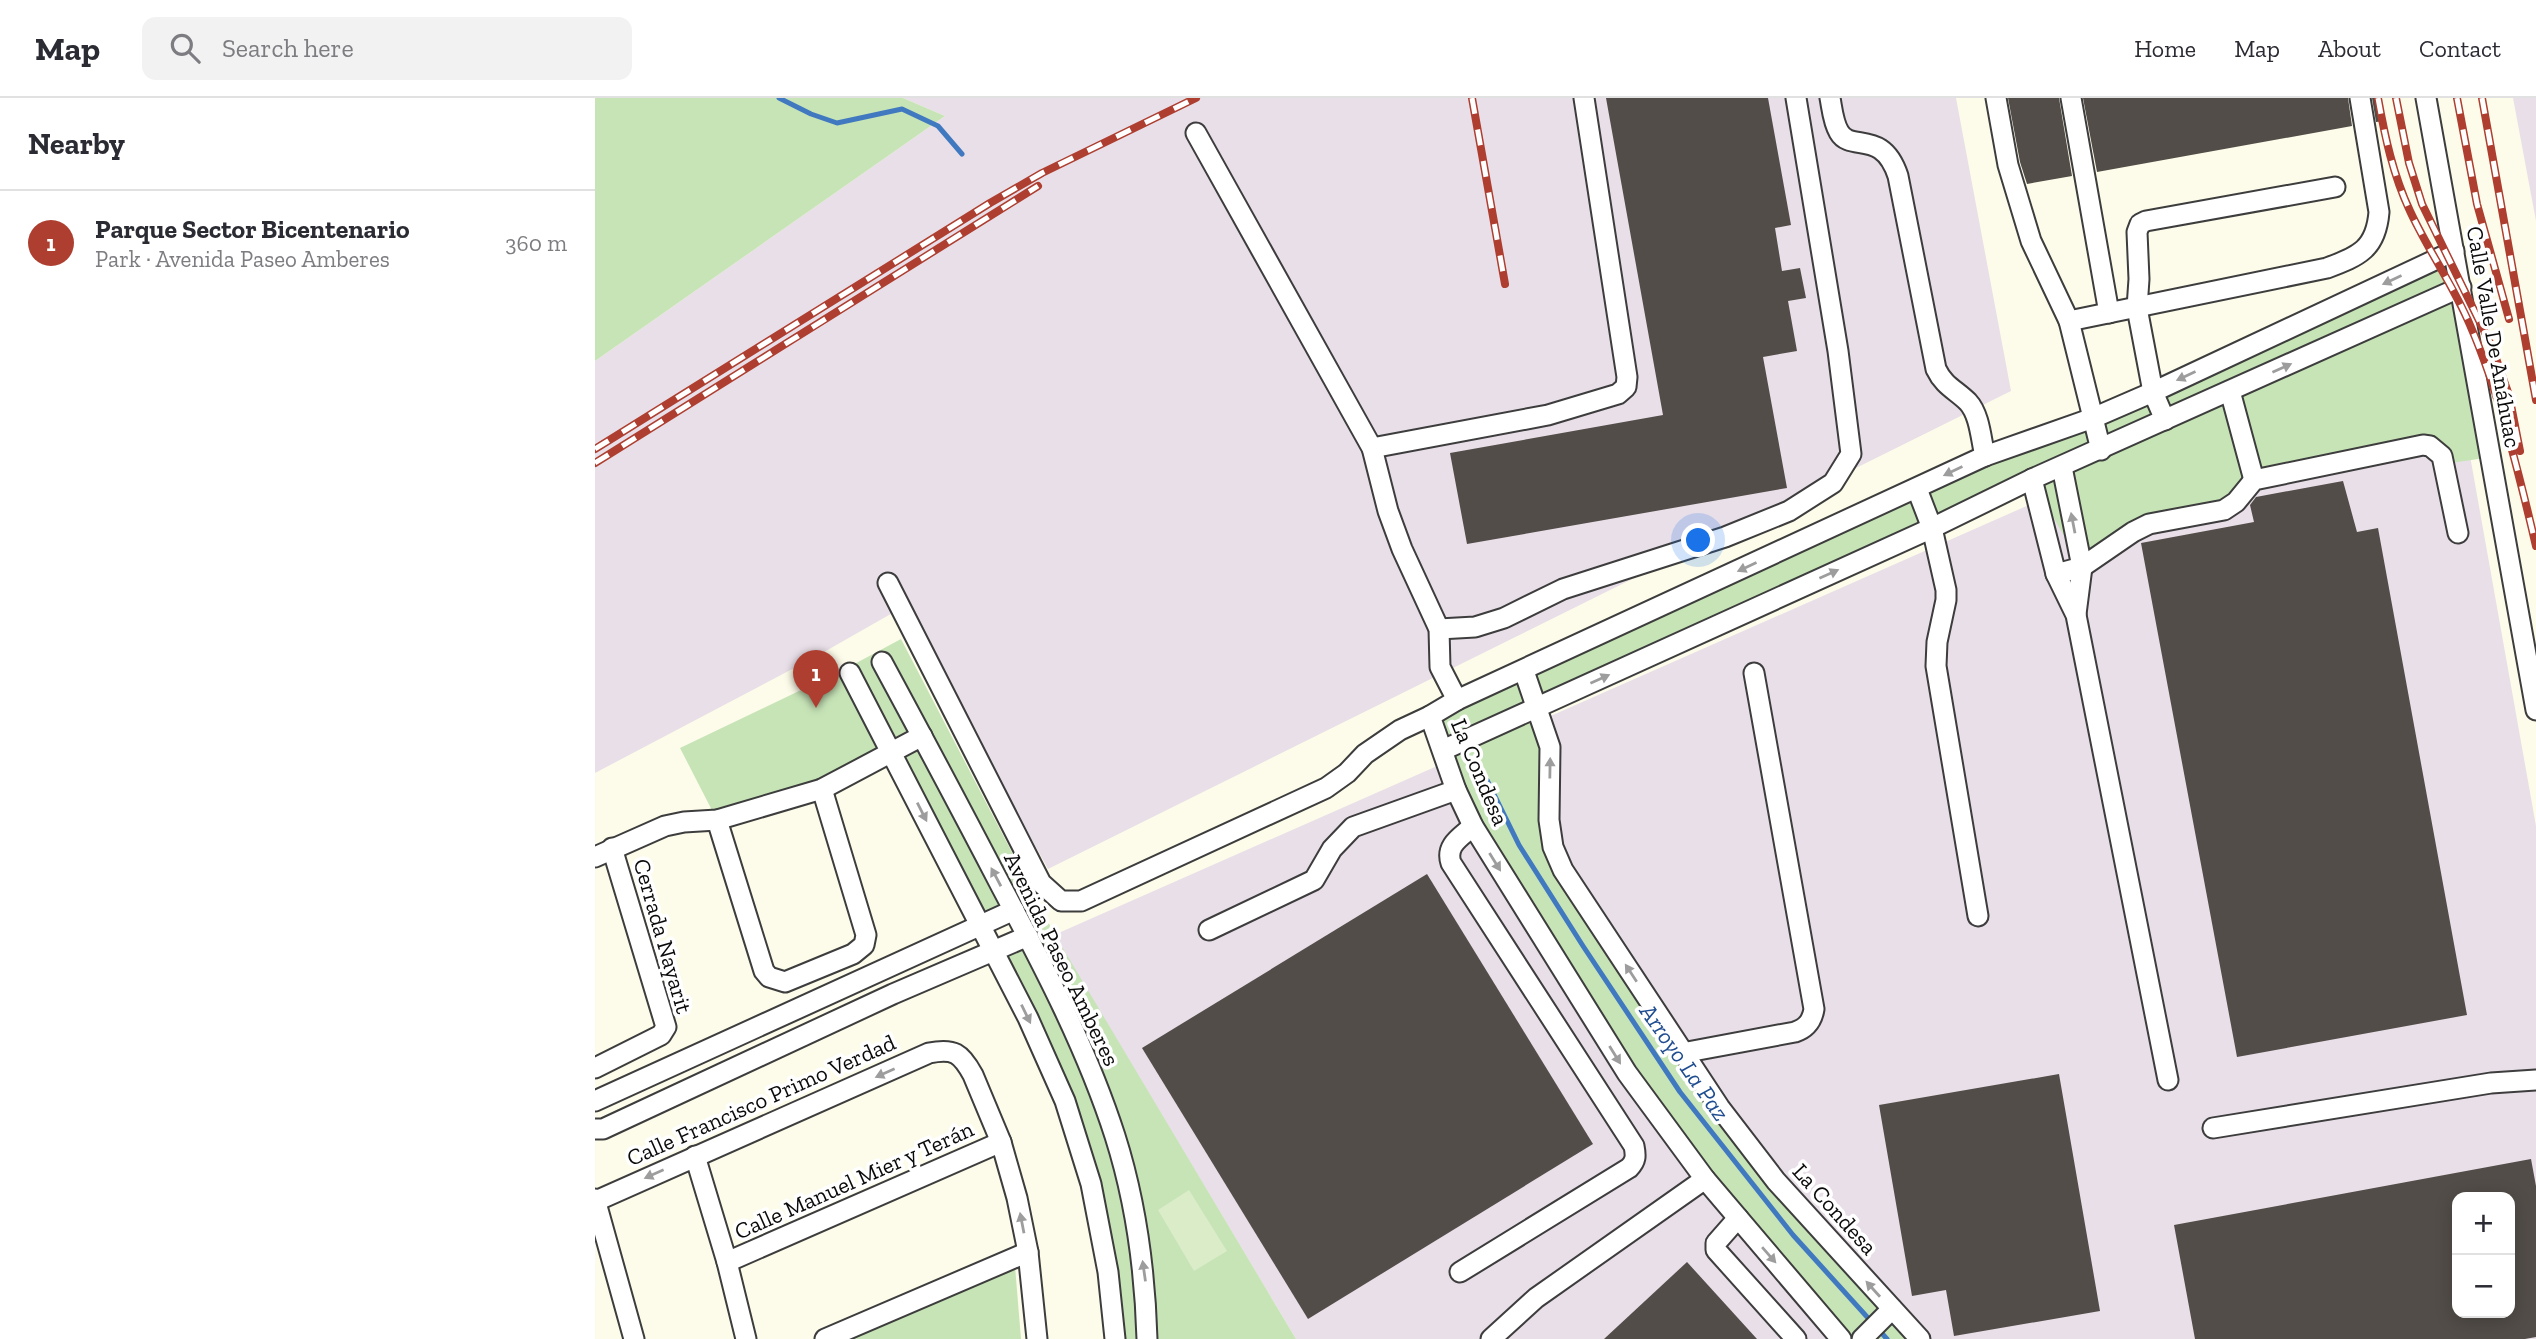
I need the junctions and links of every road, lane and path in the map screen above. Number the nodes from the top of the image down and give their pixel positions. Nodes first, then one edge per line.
1 (1584, 98) edge
2 (1796, 98) edge
3 (1830, 98) edge
4 (1996, 98) edge
5 (2071, 98) edge
6 (2360, 98) edge
7 (2426, 98) edge
8 (1196, 133) dead end
9 (2335, 187) dead end
10 (2454, 251) junction
11 (2461, 287) junction
12 (2137, 307) junction
13 (2109, 313) junction
14 (2069, 321) junction
15 (2230, 391) junction
16 (2153, 392) junction
17 (2093, 418) junction
18 (2165, 420) junction
19 (1372, 448) junction
20 (2101, 450) junction
21 (1985, 456) junction
22 (2062, 467) junction
23 (2032, 479) junction
24 (2254, 480) junction
25 (1917, 489) junction
26 (1932, 528) junction
27 (2458, 533) dead end
28 (2082, 567) junction
29 (2056, 574) junction
30 (888, 583) dead end
31 (2076, 615) junction
32 (1439, 629) junction
33 (881, 662) dead end
34 (1524, 671) junction
35 (850, 673) dead end
36 (1754, 673) dead end
37 (1457, 700) junction
38 (1538, 707) junction
39 (2536, 710) edge
40 (1430, 716) junction
41 (922, 736) junction
42 (1443, 750) junction
43 (891, 752) junction
44 (822, 789) junction
45 (1456, 790) junction
46 (717, 820) junction
47 (1473, 826) junction
48 (604, 853) edge
49 (1014, 910) junction
50 (1978, 916) dead end
51 (981, 925) junction
52 (1209, 930) dead end
53 (1028, 936) junction
54 (994, 951) junction
55 (1682, 1053) junction
56 (595, 1068) edge
57 (2168, 1080) dead end
58 (2536, 1080) edge
59 (595, 1101) edge
60 (2213, 1128) dead end
61 (595, 1129) edge
62 (1001, 1142) junction
63 (695, 1156) junction
64 (1705, 1179) junction
65 (595, 1200) edge
66 (1738, 1218) junction
67 (1028, 1252) junction
68 (727, 1262) junction
69 (1460, 1272) dead end
70 (1887, 1315) junction
71 (633, 1339) edge
72 (747, 1339) edge
73 (825, 1339) edge
74 (1037, 1339) edge
75 (1115, 1339) edge
76 (1147, 1339) edge
77 (1491, 1339) edge
78 (1796, 1339) edge
79 (1841, 1339) edge
80 (1862, 1339) edge
81 (1920, 1339) edge

1 - 19 street
2 - 32 street
3 - 21 street
4 - 14 street
5 - 13 street
6 - 12 street
7 - 10 street, Calle Valle De Anáhuac
8 - 19 street
9 - 12 street
10 - 11 street, Calle Valle De Anáhuac
10 -> 16 street
15 -> 11 street
11 - 39 street, Calle Valle De Anáhuac
12 - 13 street
12 - 16 street
13 - 14 street
14 - 17 street
15 - 18 street
15 - 24 street
16 - 17 street
16 - 18 street
17 - 20 street
17 - 21 street
18 - 20 street
19 - 32 street
20 - 22 street
21 -> 25 street
22 - 23 street
28 -> 22 street
23 - 26 street
23 - 29 street
24 - 27 street
24 - 28 street
25 - 26 street
25 -> 34 street
38 -> 26 street
26 - 50 street
28 - 29 street
28 - 31 street
29 - 31 street
30 - 40 street
31 - 57 street
32 - 37 street
33 - 41 street, Avenida Paseo Amberes
34 - 37 street, La Condesa
34 - 38 street, La Condesa
35 - 43 street
36 - 55 street
37 - 40 street, La Condesa
38 - 42 street
55 -> 38 street, La Condesa
40 - 42 street, La Condesa
41 - 43 street
49 -> 41 street, Avenida Paseo Amberes
42 - 45 street, La Condesa
43 - 44 street
43 -> 51 street
44 - 46 street
44 - 46 street
45 - 47 street, La Condesa
45 - 52 street
46 - 48 street
47 -> 64 street, La Condesa
47 - 69 street
48 - 56 street, Cerrada Nayarit
49 - 51 street
49 - 53 street, Avenida Paseo Amberes
51 - 54 street
51 - 59 street
53 - 54 street
76 -> 53 street, Avenida Paseo Amberes
54 - 61 street
54 -> 75 street
70 -> 55 street, La Condesa
58 - 60 street
62 -> 63 street, Calle Francisco Primo Verdad
67 -> 62 street
62 - 68 street, Calle Manuel Mier y Terán
63 -> 65 street, Calle Francisco Primo Verdad
63 - 68 street
64 - 66 street, La Condesa
64 - 77 street
65 - 71 street
66 - 78 street
66 -> 79 street, La Condesa
67 - 73 street
67 - 74 street
68 - 72 street
70 - 80 street
70 - 81 street, La Condesa

